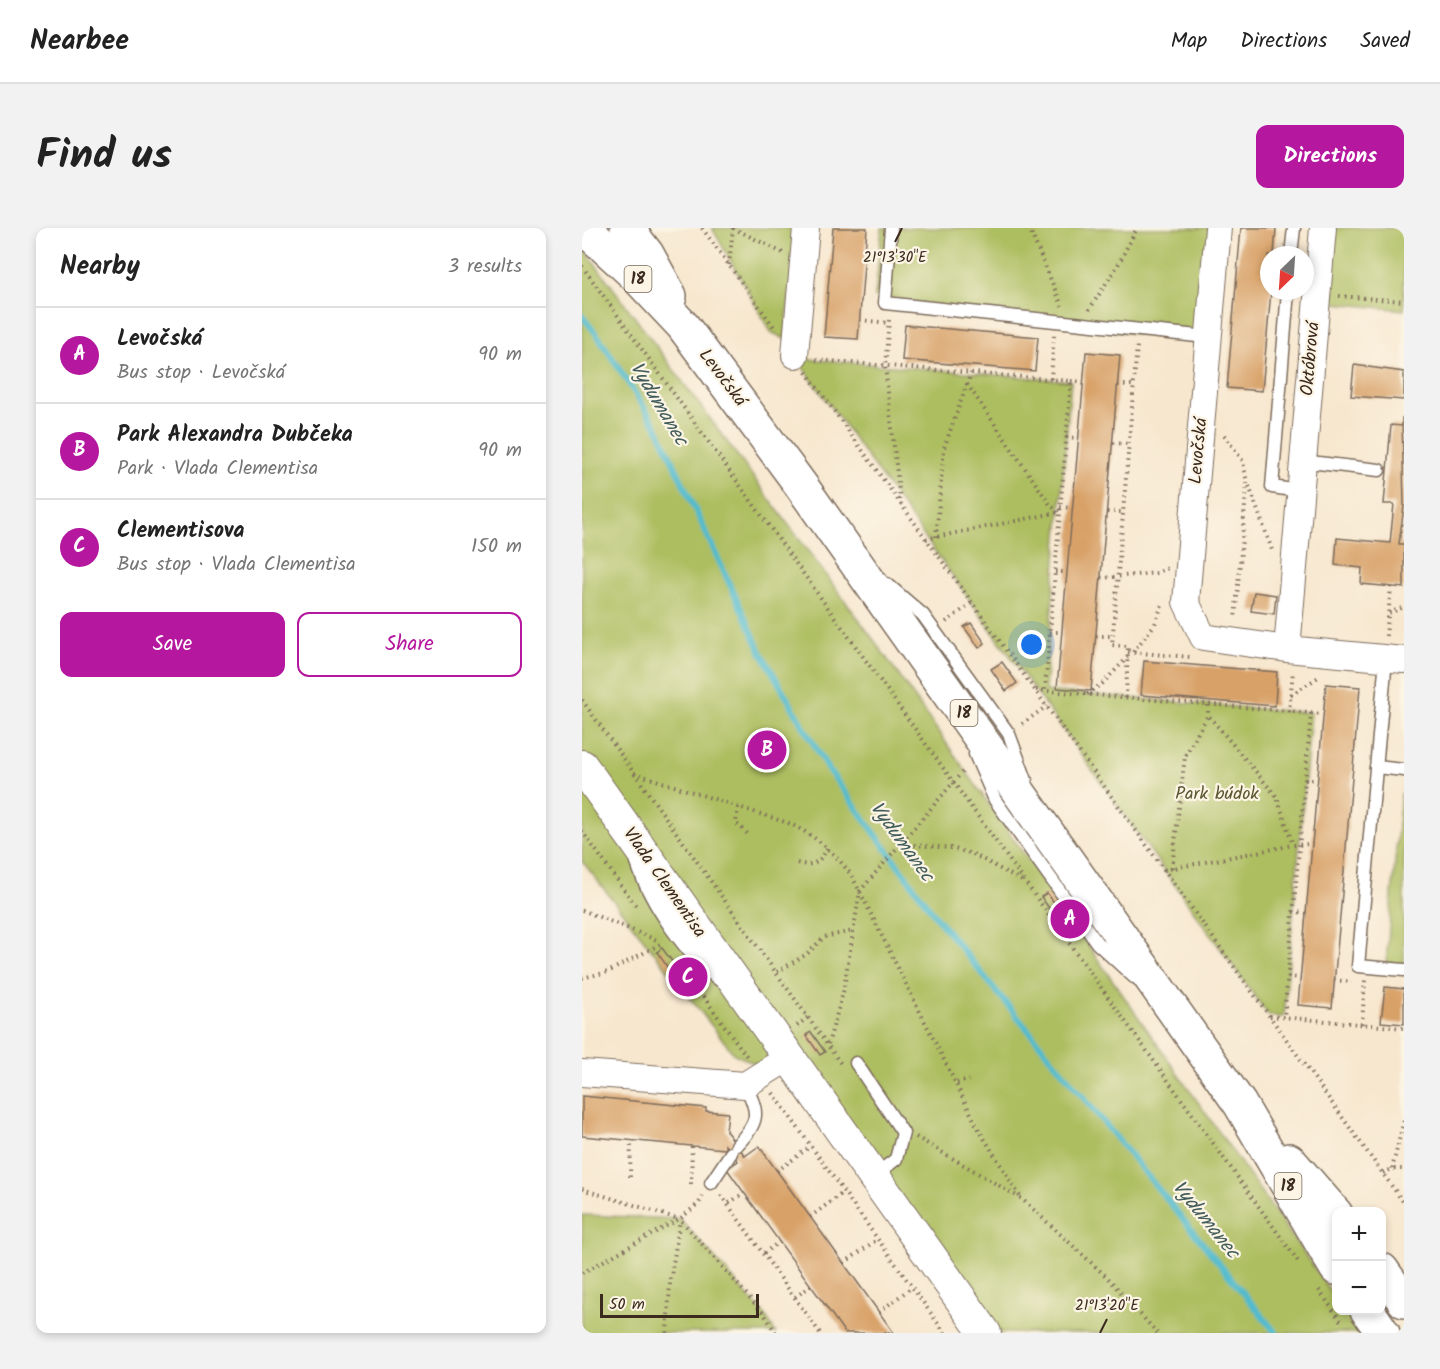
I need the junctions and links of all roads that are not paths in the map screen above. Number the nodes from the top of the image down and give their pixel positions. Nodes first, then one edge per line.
1 (627, 228) edge
2 (806, 228) edge
3 (891, 228) edge
4 (1218, 228) edge
5 (1294, 228) edge
6 (1323, 228) edge
7 (586, 230) edge
8 (1292, 246) edge
9 (1287, 300) edge
10 (683, 326) junction
11 (1208, 337) junction
12 (795, 357) road end
13 (1301, 461) junction
14 (1379, 470) dead end
15 (1299, 491) junction
16 (849, 552) junction
17 (1291, 650) junction
18 (1392, 655) edge
19 (951, 694) junction
20 (582, 766) edge
21 (1376, 767) junction
22 (1404, 770) edge
23 (1042, 826) junction
24 (1404, 970) edge
25 (751, 1006) junction
26 (1178, 1017) junction
27 (788, 1058) junction
28 (851, 1066) road end
29 (582, 1073) edge
30 (745, 1085) junction
31 (1240, 1104) junction
32 (855, 1152) junction
33 (874, 1177) junction
34 (711, 1183) road end
35 (1332, 1209) edge
36 (1326, 1276) edge
37 (1386, 1276) edge
38 (1404, 1301) edge
39 (1355, 1317) edge
40 (985, 1333) edge
41 (1383, 1333) edge

1 - 10 main road, Levočská / 18
2 - 12 street
3 - 11 lane
4 - 11 street, Levočská
5 - 8 lane
6 - 13 street, Októbrová
7 - 10 main road, Levočská / 18
9 - 15 lane, Októbrová
10 - 16 main road, Levočská / 18
11 - 17 street, Levočská
13 - 14 lane
13 - 15 street, Októbrová
15 - 17 street, Októbrová
16 - 19 main road, Levočská / 18
16 - 23 lane
17 - 18 street, Levočská
18 - 21 lane
19 - 23 main road, Levočská / 18
19 - 26 lane
20 - 25 street, Vlada Clementisa
21 - 22 lane
21 - 24 lane
23 - 26 main road, Levočská / 18
25 - 27 street, Vlada Clementisa
25 - 32 lane
26 - 31 main road, Levočská / 18
27 - 30 street
27 - 32 street, Vlada Clementisa
28 - 33 lane
29 - 30 street
30 - 34 lane
31 - 35 main road, Levočská / 18
31 - 36 main road, Levočská / 18
32 - 33 street, Vlada Clementisa
33 - 40 street, Vlada Clementisa
37 - 38 main road
39 - 41 main road

